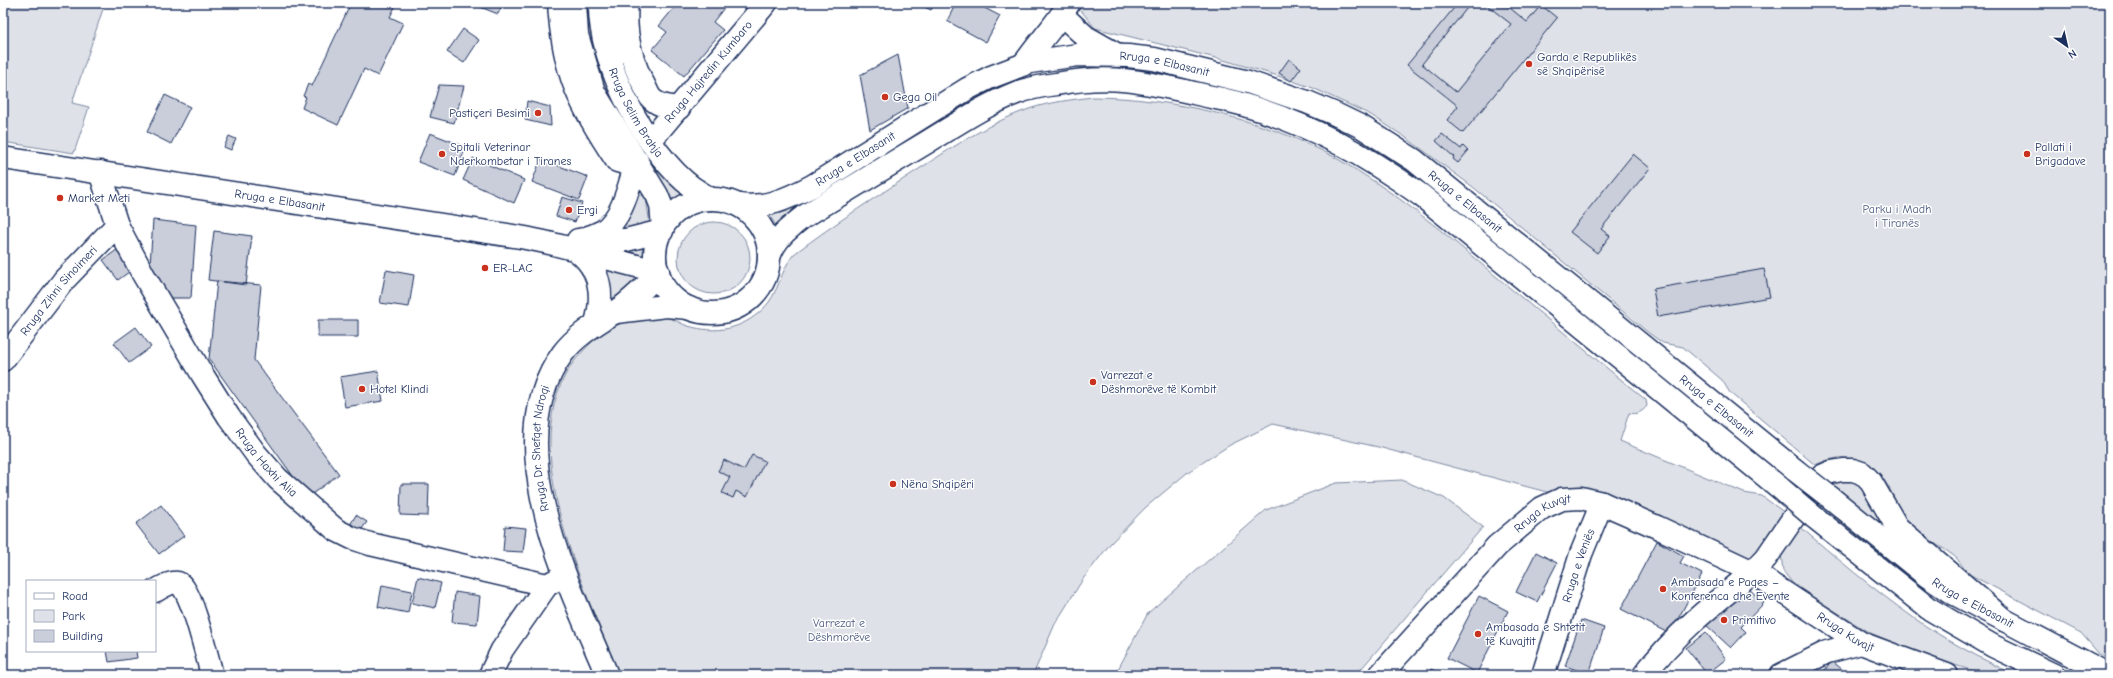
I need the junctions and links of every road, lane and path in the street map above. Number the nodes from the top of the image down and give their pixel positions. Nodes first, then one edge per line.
1 (559, 3) edge
2 (575, 3) edge
3 (600, 3) edge
4 (618, 3) edge
5 (627, 3) edge
6 (766, 3) edge
7 (1065, 9) edge
8 (1119, 55) junction
9 (1024, 64) junction
10 (612, 70) junction
11 (679, 108) junction
12 (651, 140) junction
13 (3, 158) edge
14 (637, 161) junction
15 (100, 172) junction
16 (711, 199) junction
17 (738, 205) junction
18 (117, 225) junction
19 (662, 229) junction
20 (579, 246) junction
21 (769, 257) junction
22 (658, 273) junction
23 (690, 308) junction
24 (614, 312) junction
25 (596, 323) junction
26 (3, 360) edge
27 (1602, 503) junction
28 (1753, 572) junction
29 (556, 580) junction
30 (156, 591) edge
31 (2004, 620) junction
32 (1861, 643) junction
33 (212, 675) edge
34 (490, 675) edge
35 (607, 675) edge
36 (1380, 675) edge
37 (1543, 675) edge
38 (1644, 675) edge
39 (1780, 675) edge
40 (1947, 675) edge
41 (2054, 675) edge
42 (2109, 675) edge

1 - 14 main road
2 - 14 main road, Rruga Selim Brahja
3 - 10 main road, Rruga Selim Brahja
4 - 10 main road
5 - 11 main road, Rruga Selim Brahja
6 - 11 main road, Rruga Hajredin Kumbaro
7 - 8 main road
7 - 9 main road
8 - 9 main road, Rruga e Elbasanit
8 - 31 main road, Rruga e Elbasanit, bridge
9 - 17 main road, Rruga e Elbasanit
10 - 12 main road, Rruga Selim Brahja
11 - 12 main road, Rruga Hajredin Kumbaro
12 - 16 main road, Rruga Selim Brahja
13 - 15 main road, Rruga e Elbasanit
14 - 19 main road, Rruga Selim Brahja
14 - 20 main road
15 - 18 main road, Rruga Haxhi Alia
15 - 20 main road, Rruga e Elbasanit
16 - 17 main road
16 - 19 main road
17 - 21 main road
18 - 26 main road, Rruga Zihni Sinoimeri
18 - 29 main road, Rruga Haxhi Alia
19 - 20 main road, Rruga e Elbasanit
19 - 22 main road
20 - 22 main road, Rruga e Elbasanit
20 - 25 main road
21 - 23 main road
21 - 41 main road, Rruga e Elbasanit, bridge
22 - 23 main road
22 - 24 main road, Rruga Dr. Shefqet Ndroqi
23 - 24 main road, Rruga Dr. Shefqet Ndroqi
24 - 25 main road, Rruga Dr. Shefqet Ndroqi
25 - 29 main road, Rruga Dr. Shefqet Ndroqi
27 - 28 main road, Rruga Kuvajt
27 - 36 main road, Rruga Kuvajt
27 - 37 main road, Rruga e Veniës
28 - 31 main road
28 - 32 main road, Rruga Kuvajt
28 - 38 main road
29 - 34 main road
29 - 35 main road, Rruga Dr. Shefqet Ndroqi
30 - 33 main road
31 - 42 main road, Rruga e Elbasanit
32 - 39 main road
32 - 40 main road, Rruga Kuvajt

